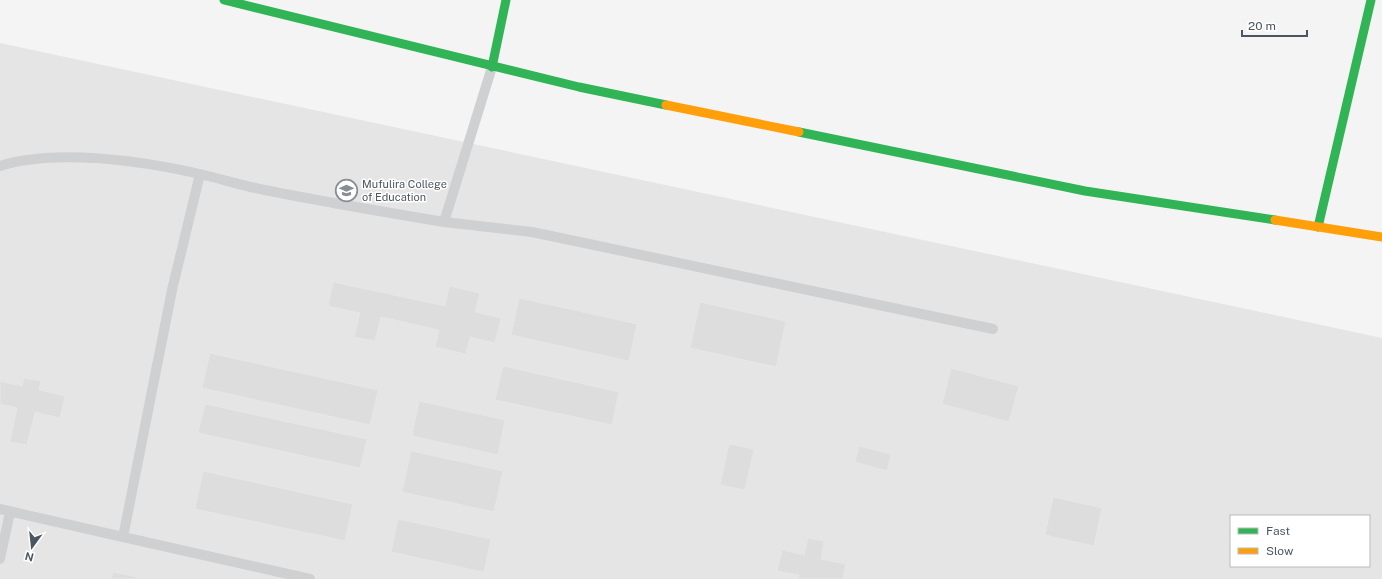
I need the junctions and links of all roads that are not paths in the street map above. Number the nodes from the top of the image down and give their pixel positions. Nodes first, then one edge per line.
1 (224, 0) edge
2 (506, 0) edge
3 (1370, 0) edge
4 (492, 67) junction
5 (0, 166) edge
6 (200, 174) junction
7 (444, 222) junction
8 (1318, 227) junction
9 (1382, 236) edge
10 (993, 329) dead end
11 (5, 511) edge
12 (123, 537) junction
13 (0, 559) edge
14 (310, 579) edge

1 - 4 main road
2 - 4 main road
3 - 8 main road
4 - 7 lane
4 - 8 main road
5 - 6 lane
6 - 7 lane
6 - 12 lane
7 - 10 lane
8 - 9 main road
11 - 12 lane
11 - 13 lane
12 - 14 lane

